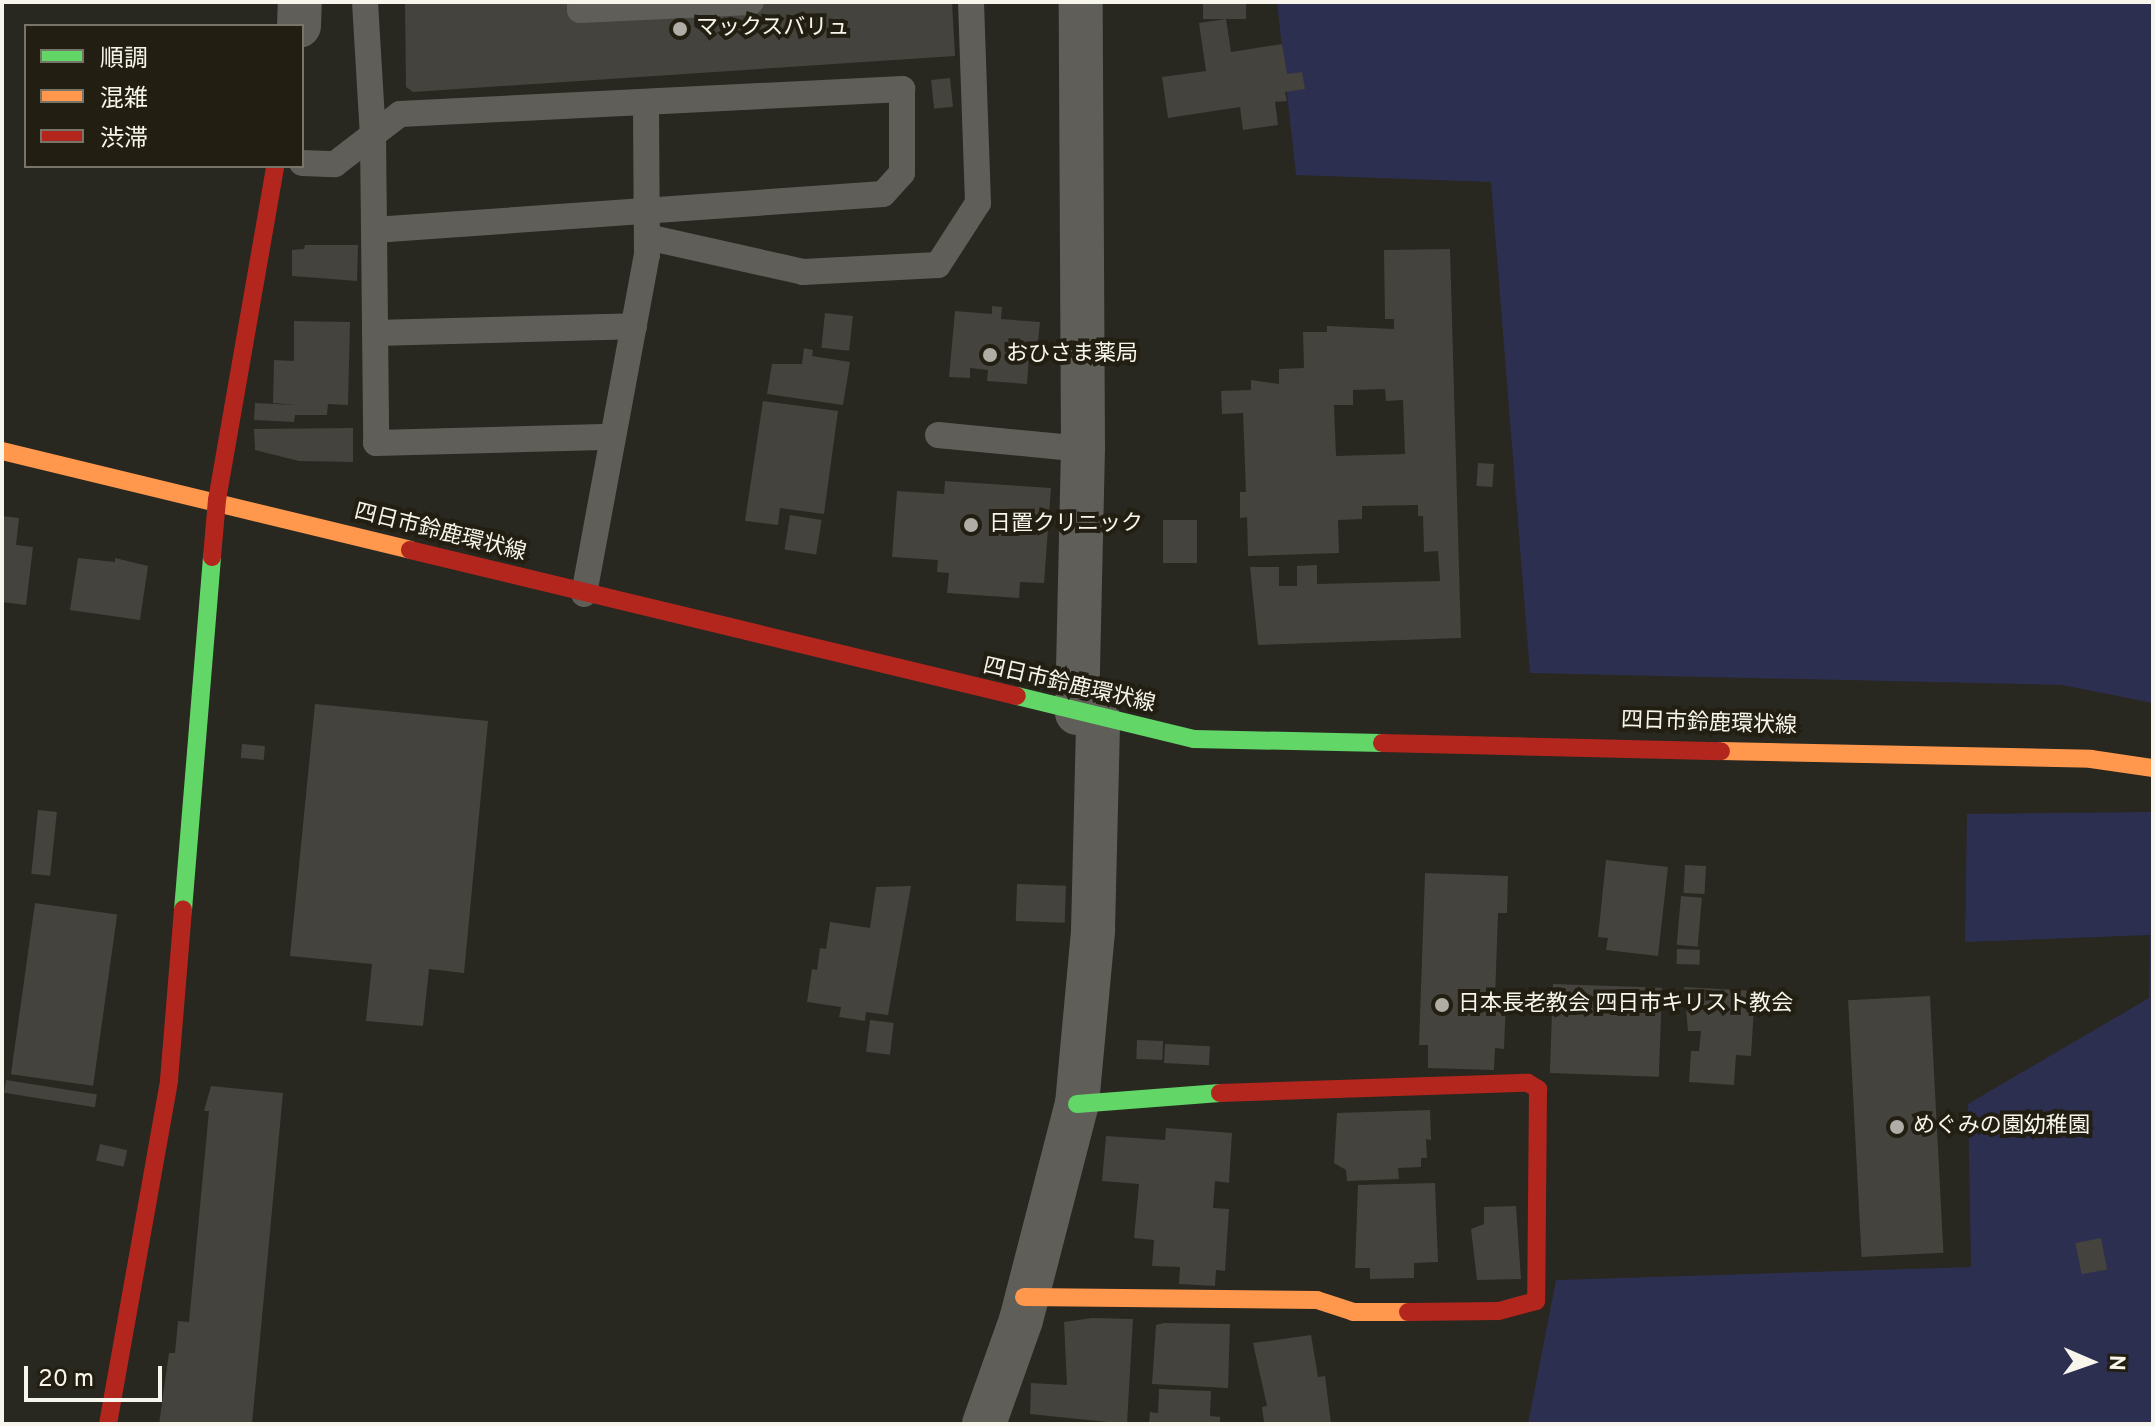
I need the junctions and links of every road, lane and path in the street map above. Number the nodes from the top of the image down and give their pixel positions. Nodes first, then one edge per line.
1 (300, 2) edge
2 (365, 2) edge
3 (580, 2) edge
4 (751, 2) edge
5 (971, 2) edge
6 (1081, 2) edge
7 (299, 24) edge
8 (646, 103) junction
9 (373, 135) junction
10 (304, 163) edge
11 (275, 168) edge
12 (647, 224) junction
13 (374, 230) junction
14 (634, 326) junction
15 (375, 333) junction
16 (938, 435) dead end
17 (612, 437) junction
18 (1083, 449) junction
19 (2, 451) edge
20 (217, 500) junction
21 (584, 594) junction
22 (1088, 715) junction
23 (2153, 768) edge
24 (1077, 1104) junction
25 (1024, 1297) junction
26 (108, 1424) edge
27 (984, 1424) edge

1 - 7 street
2 - 9 lane
3 - 4 lane
5 - 12 lane
6 - 18 street
8 - 9 lane
8 - 12 lane
8 - 12 lane
9 - 10 lane
9 - 13 lane
11 - 20 street
12 - 13 lane
12 - 14 lane
13 - 15 lane
14 - 15 lane
14 - 17 lane
15 - 17 lane
16 - 18 lane
17 - 21 lane
18 - 22 street
19 - 20 street, 四日市鈴鹿環状線
20 - 21 street, 四日市鈴鹿環状線
20 - 26 street
21 - 22 street, 四日市鈴鹿環状線
22 - 23 street, 四日市鈴鹿環状線
22 - 24 street
24 - 25 street
24 - 25 street
25 - 27 street

